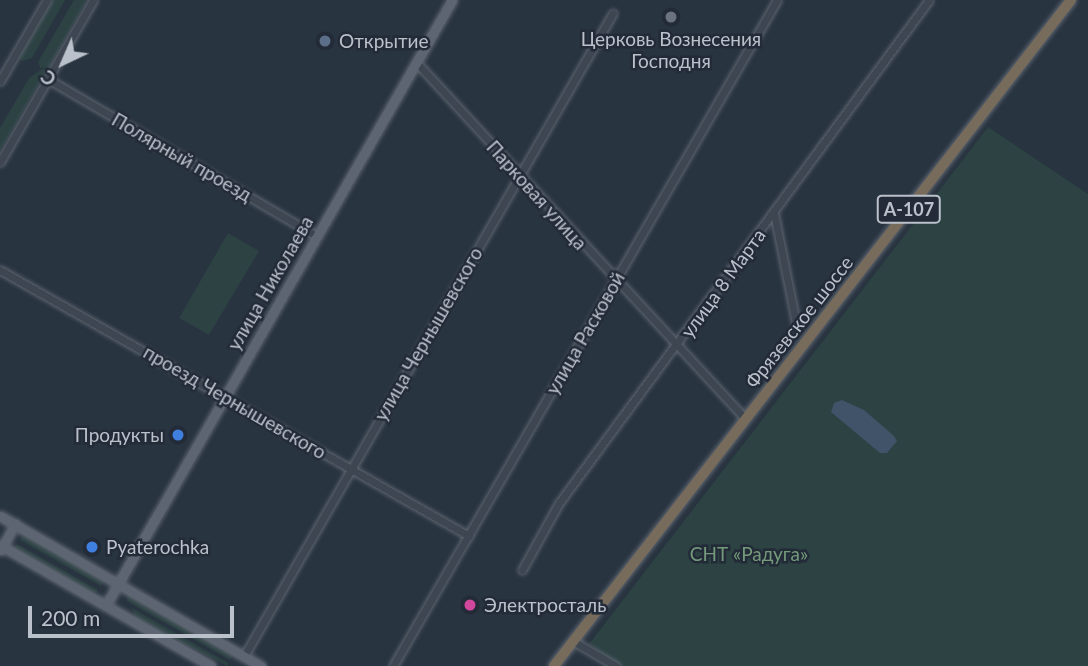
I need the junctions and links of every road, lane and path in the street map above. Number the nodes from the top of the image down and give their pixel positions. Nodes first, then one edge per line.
1 (47, 0) edge
2 (93, 0) edge
3 (452, 0) edge
4 (777, 0) edge
5 (929, 0) edge
6 (1071, 0) edge
7 (613, 13) dead end
8 (416, 62) junction
9 (48, 79) junction
10 (0, 81) edge
11 (0, 162) edge
12 (520, 175) junction
13 (774, 213) junction
14 (317, 236) junction
15 (0, 270) edge
16 (614, 280) junction
17 (797, 328) dead end
18 (677, 346) junction
19 (225, 397) junction
20 (746, 419) junction
21 (352, 469) junction
22 (0, 516) edge
23 (15, 524) junction
24 (469, 536) junction
25 (1, 548) edge
26 (522, 570) dead end
27 (118, 583) junction
28 (106, 606) junction
29 (573, 641) junction
30 (244, 656) junction
31 (211, 666) edge
32 (261, 666) edge
33 (393, 666) edge
34 (554, 666) edge
35 (616, 666) edge

1 - 10 street
2 - 9 street
3 - 8 main road, улица Николаева
4 - 16 street, улица Расковой
5 - 13 street, улица 8 Марта
6 - 20 highway, Фрязевское шоссе / А-107
7 - 12 street, улица Чернышевского
8 - 12 street, Парковая улица
8 - 14 main road, улица Николаева
9 - 11 street
9 - 14 street, Полярный проезд
12 - 16 street, Парковая улица
12 - 21 street, улица Чернышевского
13 - 17 street
13 - 18 street, улица 8 Марта
14 - 19 main road, улица Николаева
15 - 19 street, проезд Чернышевского
16 - 18 street, Парковая улица
16 - 24 street, улица Расковой
18 - 20 street, Парковая улица
18 - 26 street, улица 8 Марта
19 - 21 street, проезд Чернышевского
19 - 27 main road, улица Николаева
20 - 29 highway, Фрязевское шоссе / А-107
21 - 24 street, проезд Чернышевского
21 - 30 street, улица Чернышевского
22 - 23 main road
23 - 25 main road
23 - 27 main road
24 - 33 street, улица Расковой
25 - 28 main road
27 - 28 main road, улица Николаева
27 - 30 main road
28 - 31 main road
29 - 34 highway, Фрязевское шоссе / А-107
29 - 35 street
30 - 32 main road

